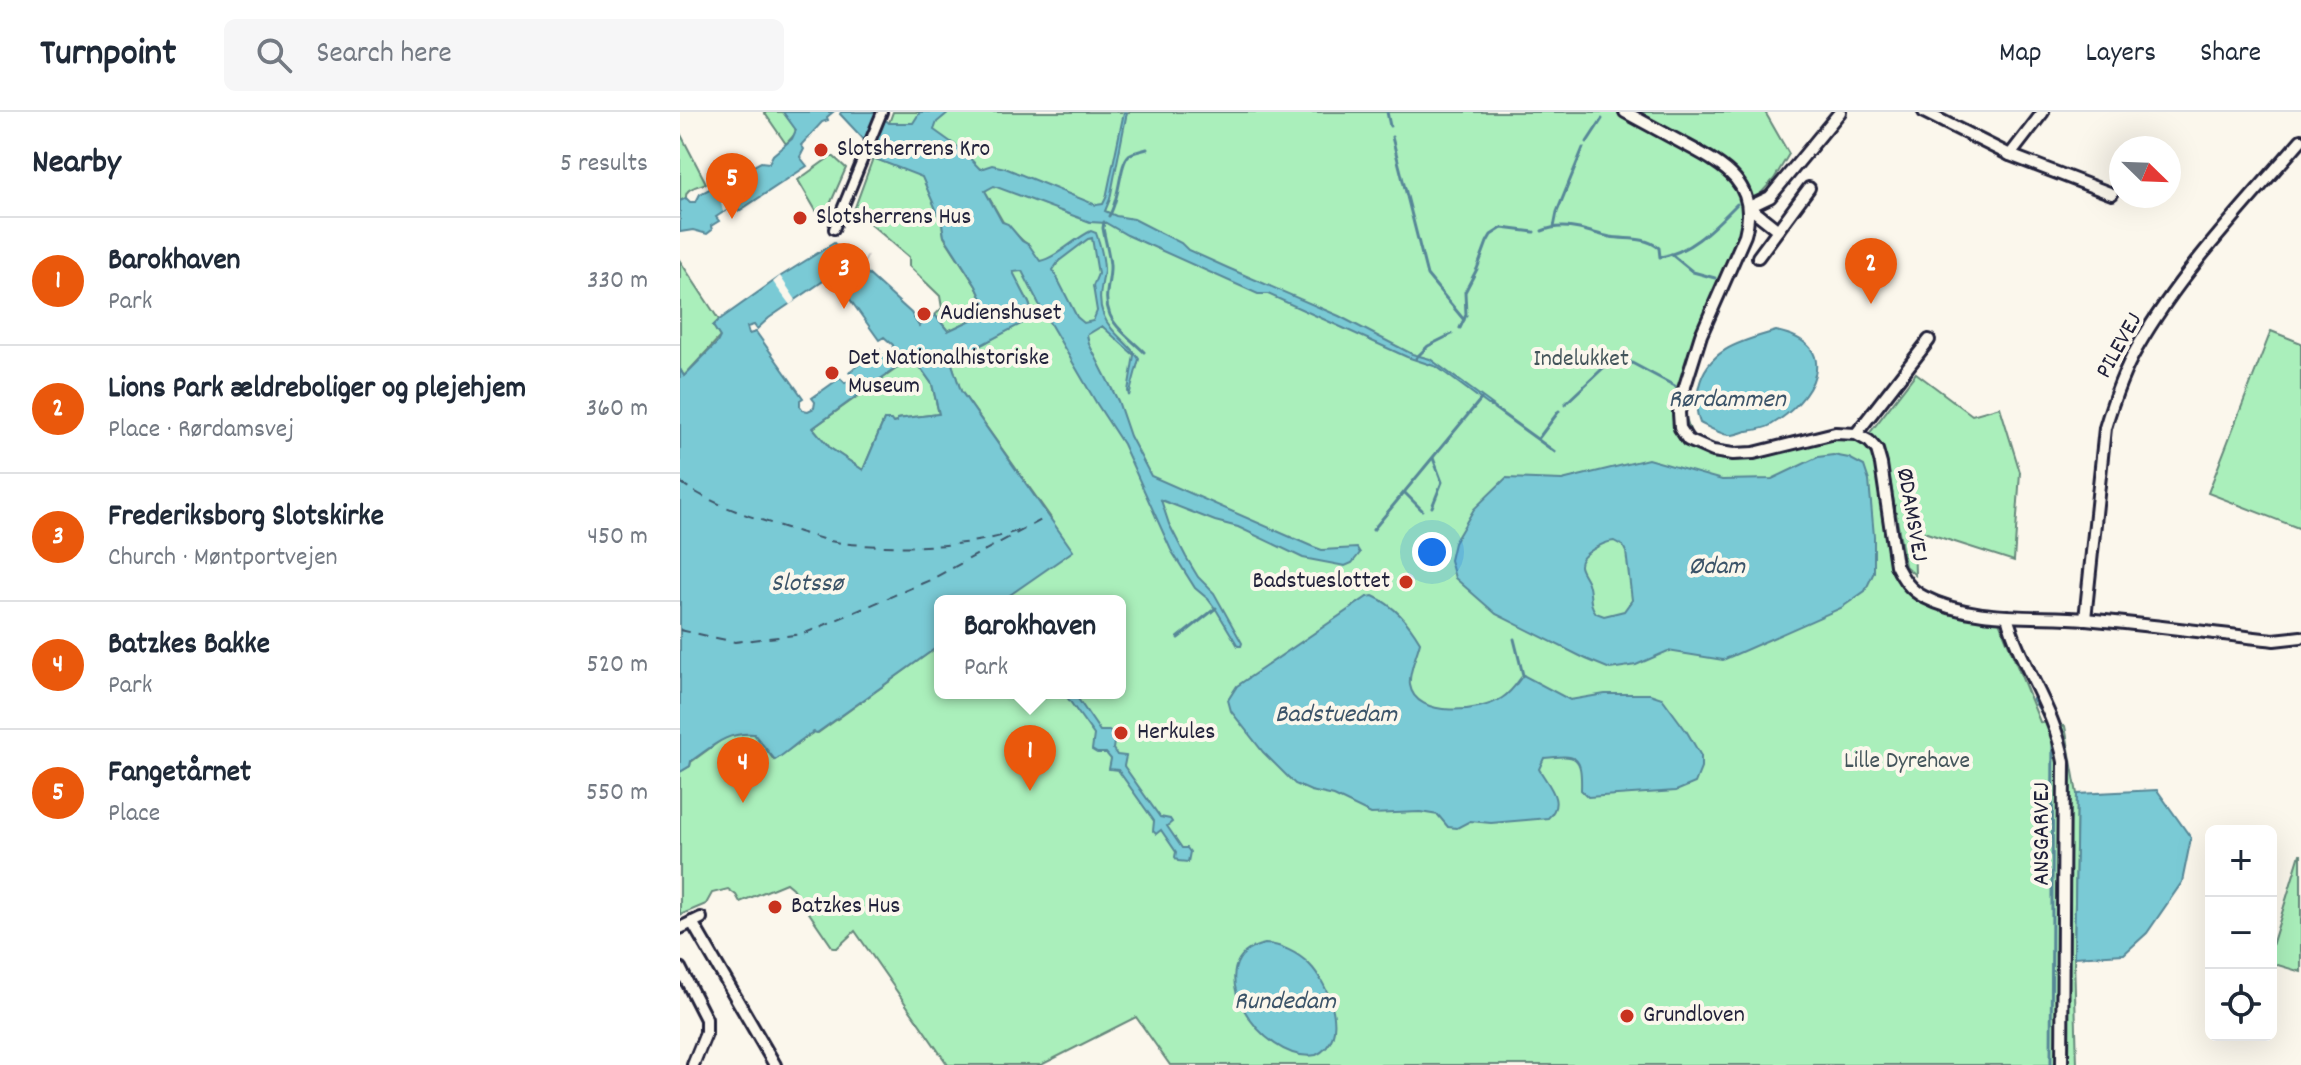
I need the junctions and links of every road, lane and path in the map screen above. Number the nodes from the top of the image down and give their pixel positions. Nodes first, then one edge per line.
1 (882, 112) edge
2 (1625, 112) edge
3 (1840, 112) edge
4 (1924, 112) edge
5 (2043, 112) edge
6 (2301, 140) edge
7 (2010, 155) junction
8 (1809, 188) dead end
9 (2109, 193) edge
10 (1749, 207) junction
11 (834, 229) dead end
12 (1778, 230) junction
13 (1758, 257) dead end
14 (1929, 340) dead end
15 (1856, 434) junction
16 (2007, 616) junction
17 (2085, 619) junction
18 (2301, 637) edge
19 (680, 928) edge
20 (680, 968) edge
21 (693, 1065) edge
22 (775, 1065) edge
23 (2062, 1065) edge

1 - 11 street
2 - 10 street
3 - 10 street
4 - 7 street
5 - 7 street
6 - 17 street, PILEVEJ
7 - 9 street
8 - 12 street
10 - 12 street
10 - 15 street
12 - 13 street
14 - 15 street
15 - 16 street, ØDAMSVEJ
16 - 17 street, ØDAMSVEJ
16 - 23 street, ANSGARVEJ
17 - 18 street, ØDAMSVEJ
19 - 22 street
20 - 21 street

